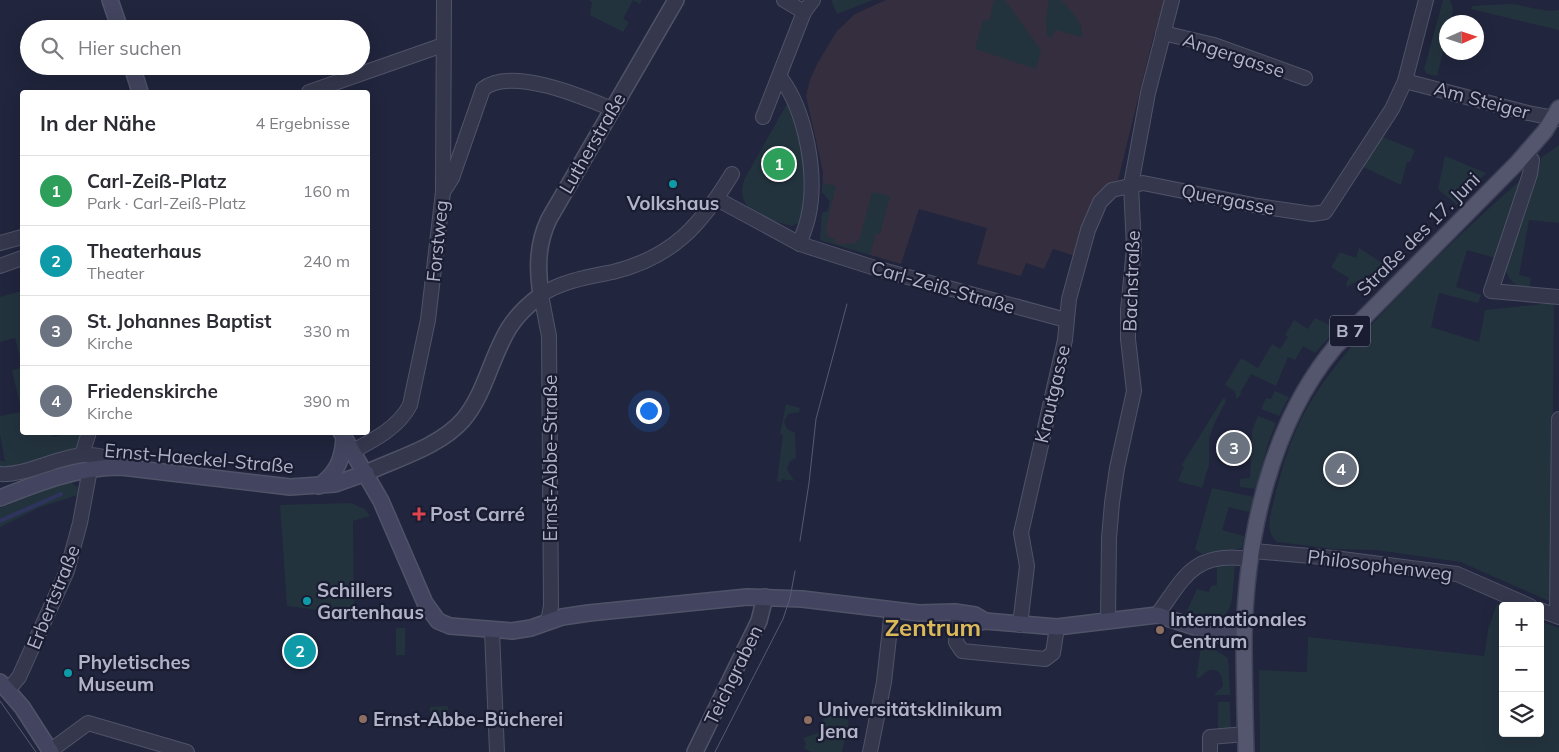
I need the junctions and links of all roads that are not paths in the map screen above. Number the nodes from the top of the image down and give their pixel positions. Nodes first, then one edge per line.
1 (110, 0) edge
2 (444, 0) edge
3 (676, 0) edge
4 (784, 0) edge
5 (813, 0) edge
6 (1172, 0) edge
7 (1426, 0) edge
8 (804, 12) junction
9 (117, 20) edge
10 (1164, 33) junction
11 (443, 45) junction
12 (370, 71) edge
13 (135, 75) edge
14 (357, 75) edge
15 (780, 77) junction
16 (1305, 78) dead end
17 (1404, 81) junction
18 (139, 90) edge
19 (315, 90) edge
20 (612, 109) junction
21 (1557, 115) edge
22 (763, 118) dead end
23 (1526, 154) junction
24 (732, 174) dead end
25 (1131, 185) junction
26 (442, 192) junction
27 (717, 199) junction
28 (20, 238) edge
29 (0, 243) edge
30 (800, 244) junction
31 (20, 259) edge
32 (0, 266) edge
33 (541, 295) junction
34 (1559, 297) edge
35 (1066, 320) junction
36 (1559, 419) edge
37 (89, 435) edge
38 (343, 435) edge
39 (353, 452) junction
40 (86, 462) junction
41 (366, 473) junction
42 (0, 474) edge
43 (319, 486) junction
44 (0, 498) edge
45 (1247, 555) junction
46 (765, 597) junction
47 (1521, 602) edge
48 (892, 610) junction
49 (1544, 612) edge
50 (919, 613) junction
51 (1157, 615) junction
52 (1558, 617) edge
53 (1108, 620) junction
54 (985, 621) junction
55 (548, 622) junction
56 (957, 623) junction
57 (1020, 625) junction
58 (1057, 627) junction
59 (492, 631) junction
60 (1244, 637) junction
61 (8, 690) edge
62 (1246, 734) junction
63 (51, 752) edge
64 (187, 752) edge
65 (496, 752) edge
66 (695, 752) edge
67 (870, 752) edge
68 (1210, 752) edge
69 (1246, 752) edge

1 - 9 main road
2 - 11 street, Forstweg
3 - 20 street, Lutherstraße
4 - 8 street
5 - 8 street
6 - 10 street, Bachstraße
7 - 17 street
8 - 15 street
10 - 16 street, Angergasse
10 - 25 street, Bachstraße
11 - 12 street
11 - 26 street, Forstweg
13 - 18 main road
14 - 19 street
15 - 22 street
15 - 30 street
17 - 21 street, Am Steiger
17 - 25 street, Quergasse
20 - 26 street
20 - 33 street, Lutherstraße
21 - 23 main road, Straße des 17. Juni / B 7
23 - 34 street
23 - 45 main road, Straße des 17. Juni / B 7
24 - 27 street
25 - 35 street, Krautgasse
25 - 53 street, Bachstraße
26 - 39 street, Forstweg
27 - 30 street, Carl-Zeiß-Straße
27 - 33 street
28 - 29 street
30 - 35 street, Carl-Zeiß-Straße
31 - 32 street
33 - 41 street
33 - 55 street, Ernst-Abbe-Straße
35 - 57 street, Krautgasse
36 - 52 street
37 - 40 street, Erbertstraße
38 - 39 main road
38 - 43 main road
39 - 41 main road
40 - 42 street
40 - 43 main road, Ernst-Haeckel-Straße
40 - 44 main road, Ernst-Haeckel-Straße
40 - 61 street, Erbertstraße
41 - 43 main road, Ernst-Haeckel-Straße
41 - 59 main road
45 - 47 street, Philosophenweg
45 - 51 street, Philosophenweg
45 - 60 main road, Straße des 17. Juni / B 7
46 - 48 main road
46 - 55 main road
46 - 66 street, Teichgraben
48 - 50 main road
48 - 67 street
49 - 52 street
50 - 54 main road
50 - 56 main road
51 - 53 main road
51 - 60 main road
53 - 58 main road
54 - 56 main road
54 - 57 main road
55 - 59 main road
56 - 58 street
57 - 58 main road
59 - 65 street
60 - 62 main road, B 7
61 - 63 main road
62 - 68 street
62 - 69 main road, B 7
63 - 64 street

